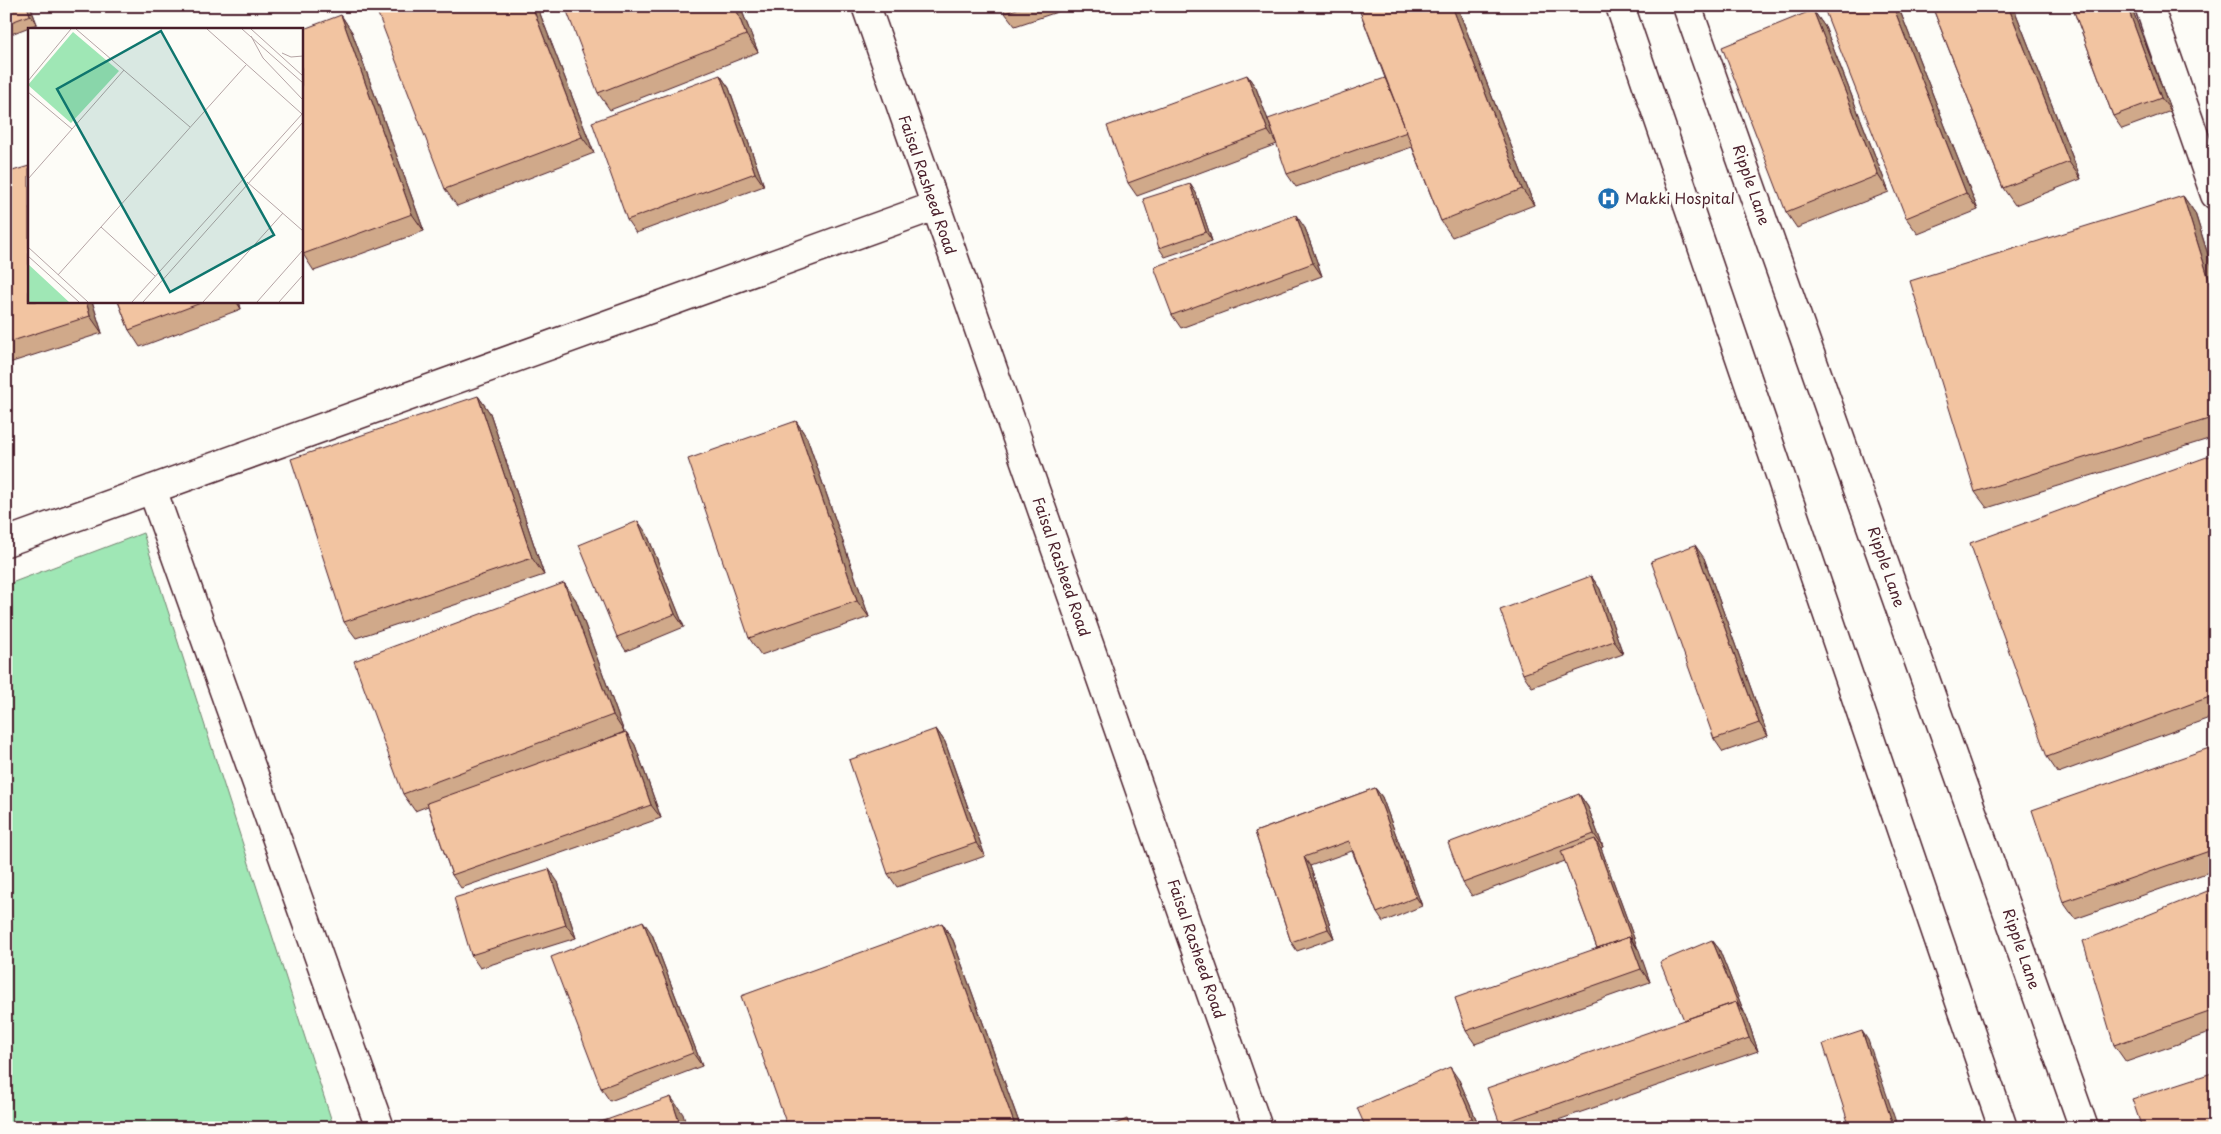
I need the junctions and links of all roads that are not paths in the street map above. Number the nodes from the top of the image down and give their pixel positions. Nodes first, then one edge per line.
1 (866, 6) edge
2 (1620, 6) edge
3 (1687, 6) edge
4 (2149, 6) edge
5 (2215, 195) edge
6 (935, 206) junction
7 (152, 489) junction
8 (6, 542) edge
9 (380, 1128) edge
10 (1258, 1128) edge
11 (2003, 1128) edge
12 (2084, 1128) edge

1 - 6 street, Faisal Rasheed Road
2 - 11 street
3 - 12 street, Ripple Lane
4 - 5 street
6 - 7 street
6 - 10 street, Faisal Rasheed Road
7 - 8 street
7 - 9 street

